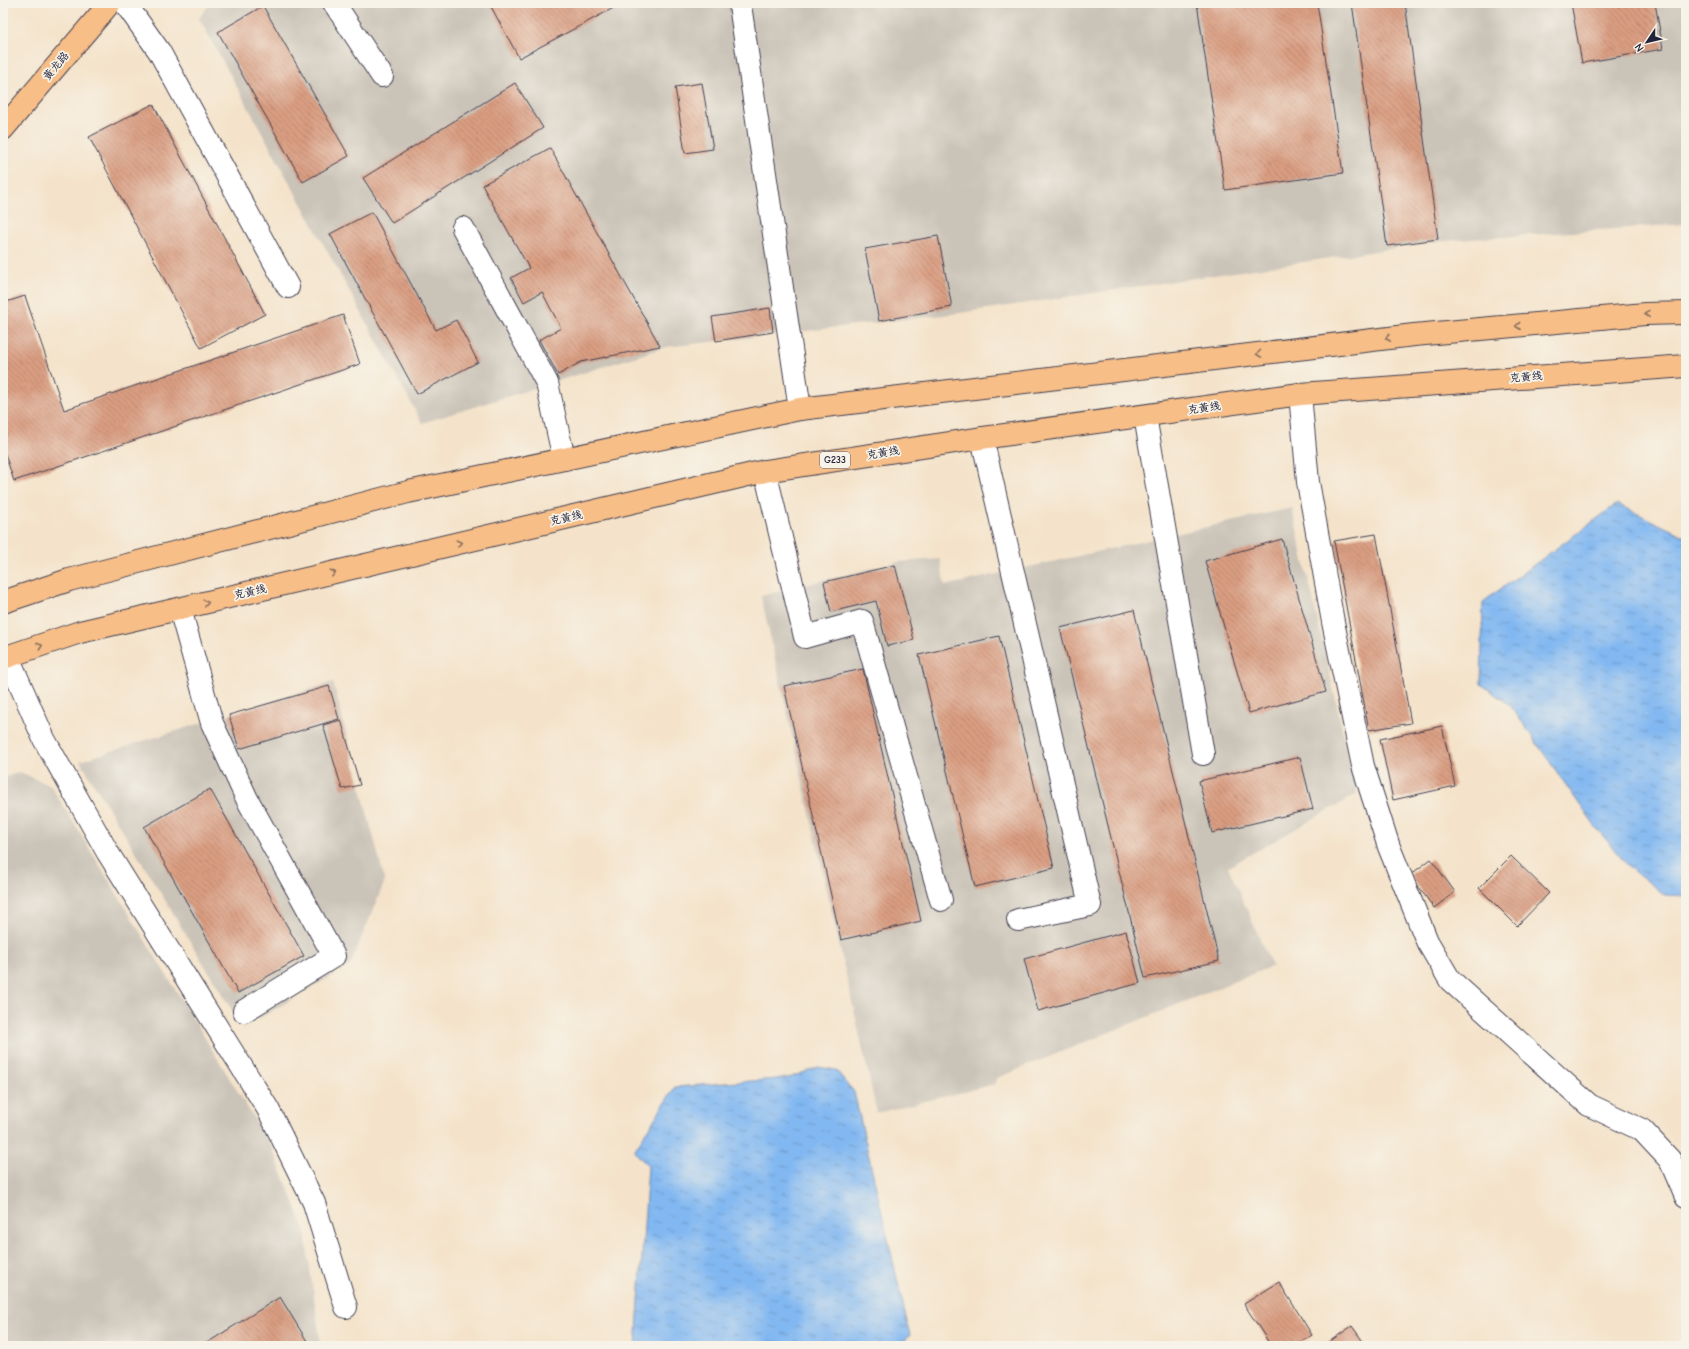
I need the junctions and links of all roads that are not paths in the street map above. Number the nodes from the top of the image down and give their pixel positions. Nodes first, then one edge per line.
1 (110, 3) edge
2 (125, 3) edge
3 (334, 3) edge
4 (740, 5) dead end
5 (382, 76) dead end
6 (3, 129) edge
7 (463, 228) dead end
8 (288, 287) dead end
9 (1686, 313) edge
10 (1686, 366) edge
11 (1300, 394) junction
12 (800, 409) junction
13 (1144, 416) junction
14 (982, 438) junction
15 (564, 459) junction
16 (765, 471) junction
17 (3, 602) edge
18 (180, 609) junction
19 (5, 658) edge
20 (1203, 754) dead end
21 (941, 900) dead end
22 (1018, 920) dead end
23 (244, 1011) dead end
24 (1686, 1197) edge
25 (346, 1307) dead end

1 - 6 main road, 黄龙路
2 - 8 street
3 - 5 street
4 - 12 street
7 - 15 street
9 -> 12 main road
10 - 11 main road, 克黄线 / G233
11 - 13 main road, 克黄线 / G233
11 - 24 street
12 - 15 main road
13 - 14 main road, 克黄线 / G233
13 - 20 street
14 - 16 main road, 克黄线 / G233
14 - 22 street
15 - 17 main road
18 -> 16 main road, 克黄线 / G233
16 - 21 street
19 -> 18 main road, 克黄线 / G233
18 - 23 street
19 - 25 street

